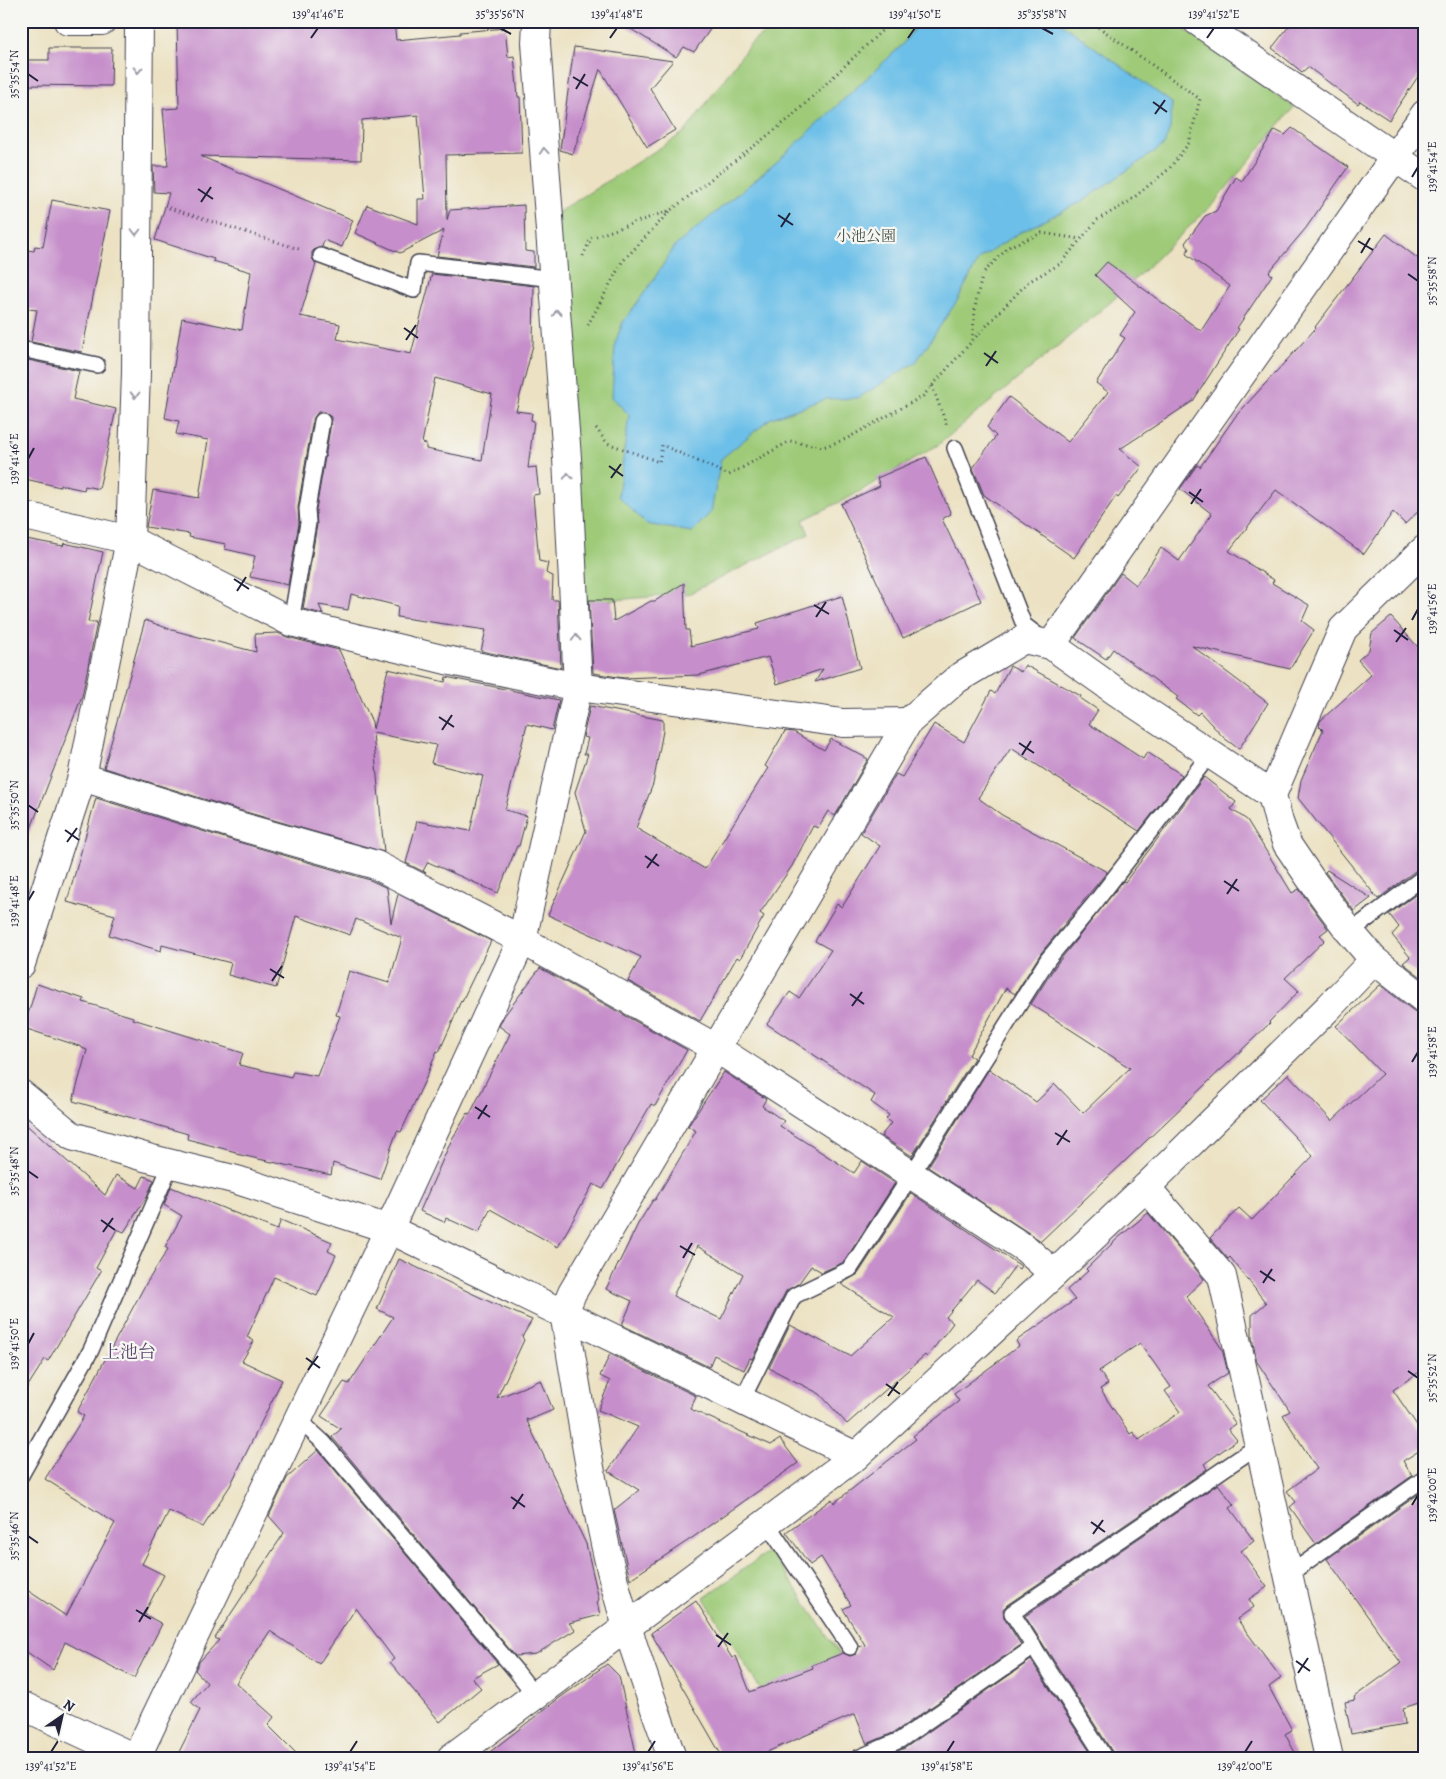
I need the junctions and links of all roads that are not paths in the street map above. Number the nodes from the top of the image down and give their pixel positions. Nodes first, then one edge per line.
1 (68, 21) edge
2 (102, 21) edge
3 (138, 21) edge
4 (537, 21) edge
5 (1207, 24) edge
6 (1425, 114) edge
7 (1394, 158) junction
8 (1425, 178) edge
9 (321, 256) road end
10 (554, 279) junction
11 (21, 349) edge
12 (97, 364) dead end
13 (322, 421) dead end
14 (955, 448) road end
15 (21, 514) edge
16 (130, 540) junction
17 (1425, 549) edge
18 (291, 622) junction
19 (1051, 646) junction
20 (578, 687) junction
21 (908, 722) junction
22 (1210, 754) junction
23 (82, 777) junction
24 (1272, 795) junction
25 (1425, 876) edge
26 (29, 914) edge
27 (1350, 932) junction
28 (522, 940) junction
29 (1374, 960) junction
30 (21, 964) edge
31 (1425, 1000) edge
32 (716, 1048) junction
33 (21, 1094) edge
34 (171, 1164) junction
35 (912, 1174) junction
36 (1146, 1187) junction
37 (389, 1229) junction
38 (1054, 1274) junction
39 (564, 1314) junction
40 (742, 1400) junction
41 (298, 1419) junction
42 (1259, 1445) junction
43 (856, 1456) junction
44 (21, 1475) edge
45 (1425, 1478) edge
46 (766, 1522) junction
47 (1288, 1575) junction
48 (628, 1626) junction
49 (850, 1647) dead end
50 (1034, 1647) junction
51 (535, 1695) junction
52 (21, 1705) edge
53 (136, 1758) edge
54 (451, 1758) edge
55 (672, 1758) edge
56 (858, 1758) edge
57 (1105, 1758) edge
58 (1329, 1758) edge

1 - 2 street
3 -> 16 street
10 -> 4 street
5 - 7 street
6 - 7 street
7 - 8 street
7 - 19 street
9 - 10 lane
20 -> 10 street
11 - 12 lane
13 - 18 lane
14 - 19 lane
15 - 16 street
16 - 18 street
16 - 23 street
17 - 24 street
18 - 20 street
19 - 21 street
19 - 22 street
20 - 21 street
20 - 28 street
21 - 32 street
22 - 24 street
22 - 35 lane
23 - 26 street
23 - 28 street
24 - 27 street
25 - 27 lane
26 - 30 street
27 - 29 street
28 - 32 street
28 - 37 street
29 - 31 street
29 - 36 street
32 - 35 street
32 - 39 street
33 - 34 street
34 - 37 street
34 - 44 lane
35 - 38 street
35 - 40 lane
36 - 38 street
36 - 42 street
37 - 39 street
37 - 41 street
38 - 43 street
39 - 40 street
39 - 48 street
40 - 43 street
41 - 51 lane
41 - 53 street
42 - 47 street
42 - 50 lane
43 - 46 street
45 - 47 lane
46 - 48 street
46 - 49 lane
47 - 58 street
48 - 51 street
48 - 55 street
50 - 56 lane
50 - 57 lane
51 - 54 street
52 - 53 street

